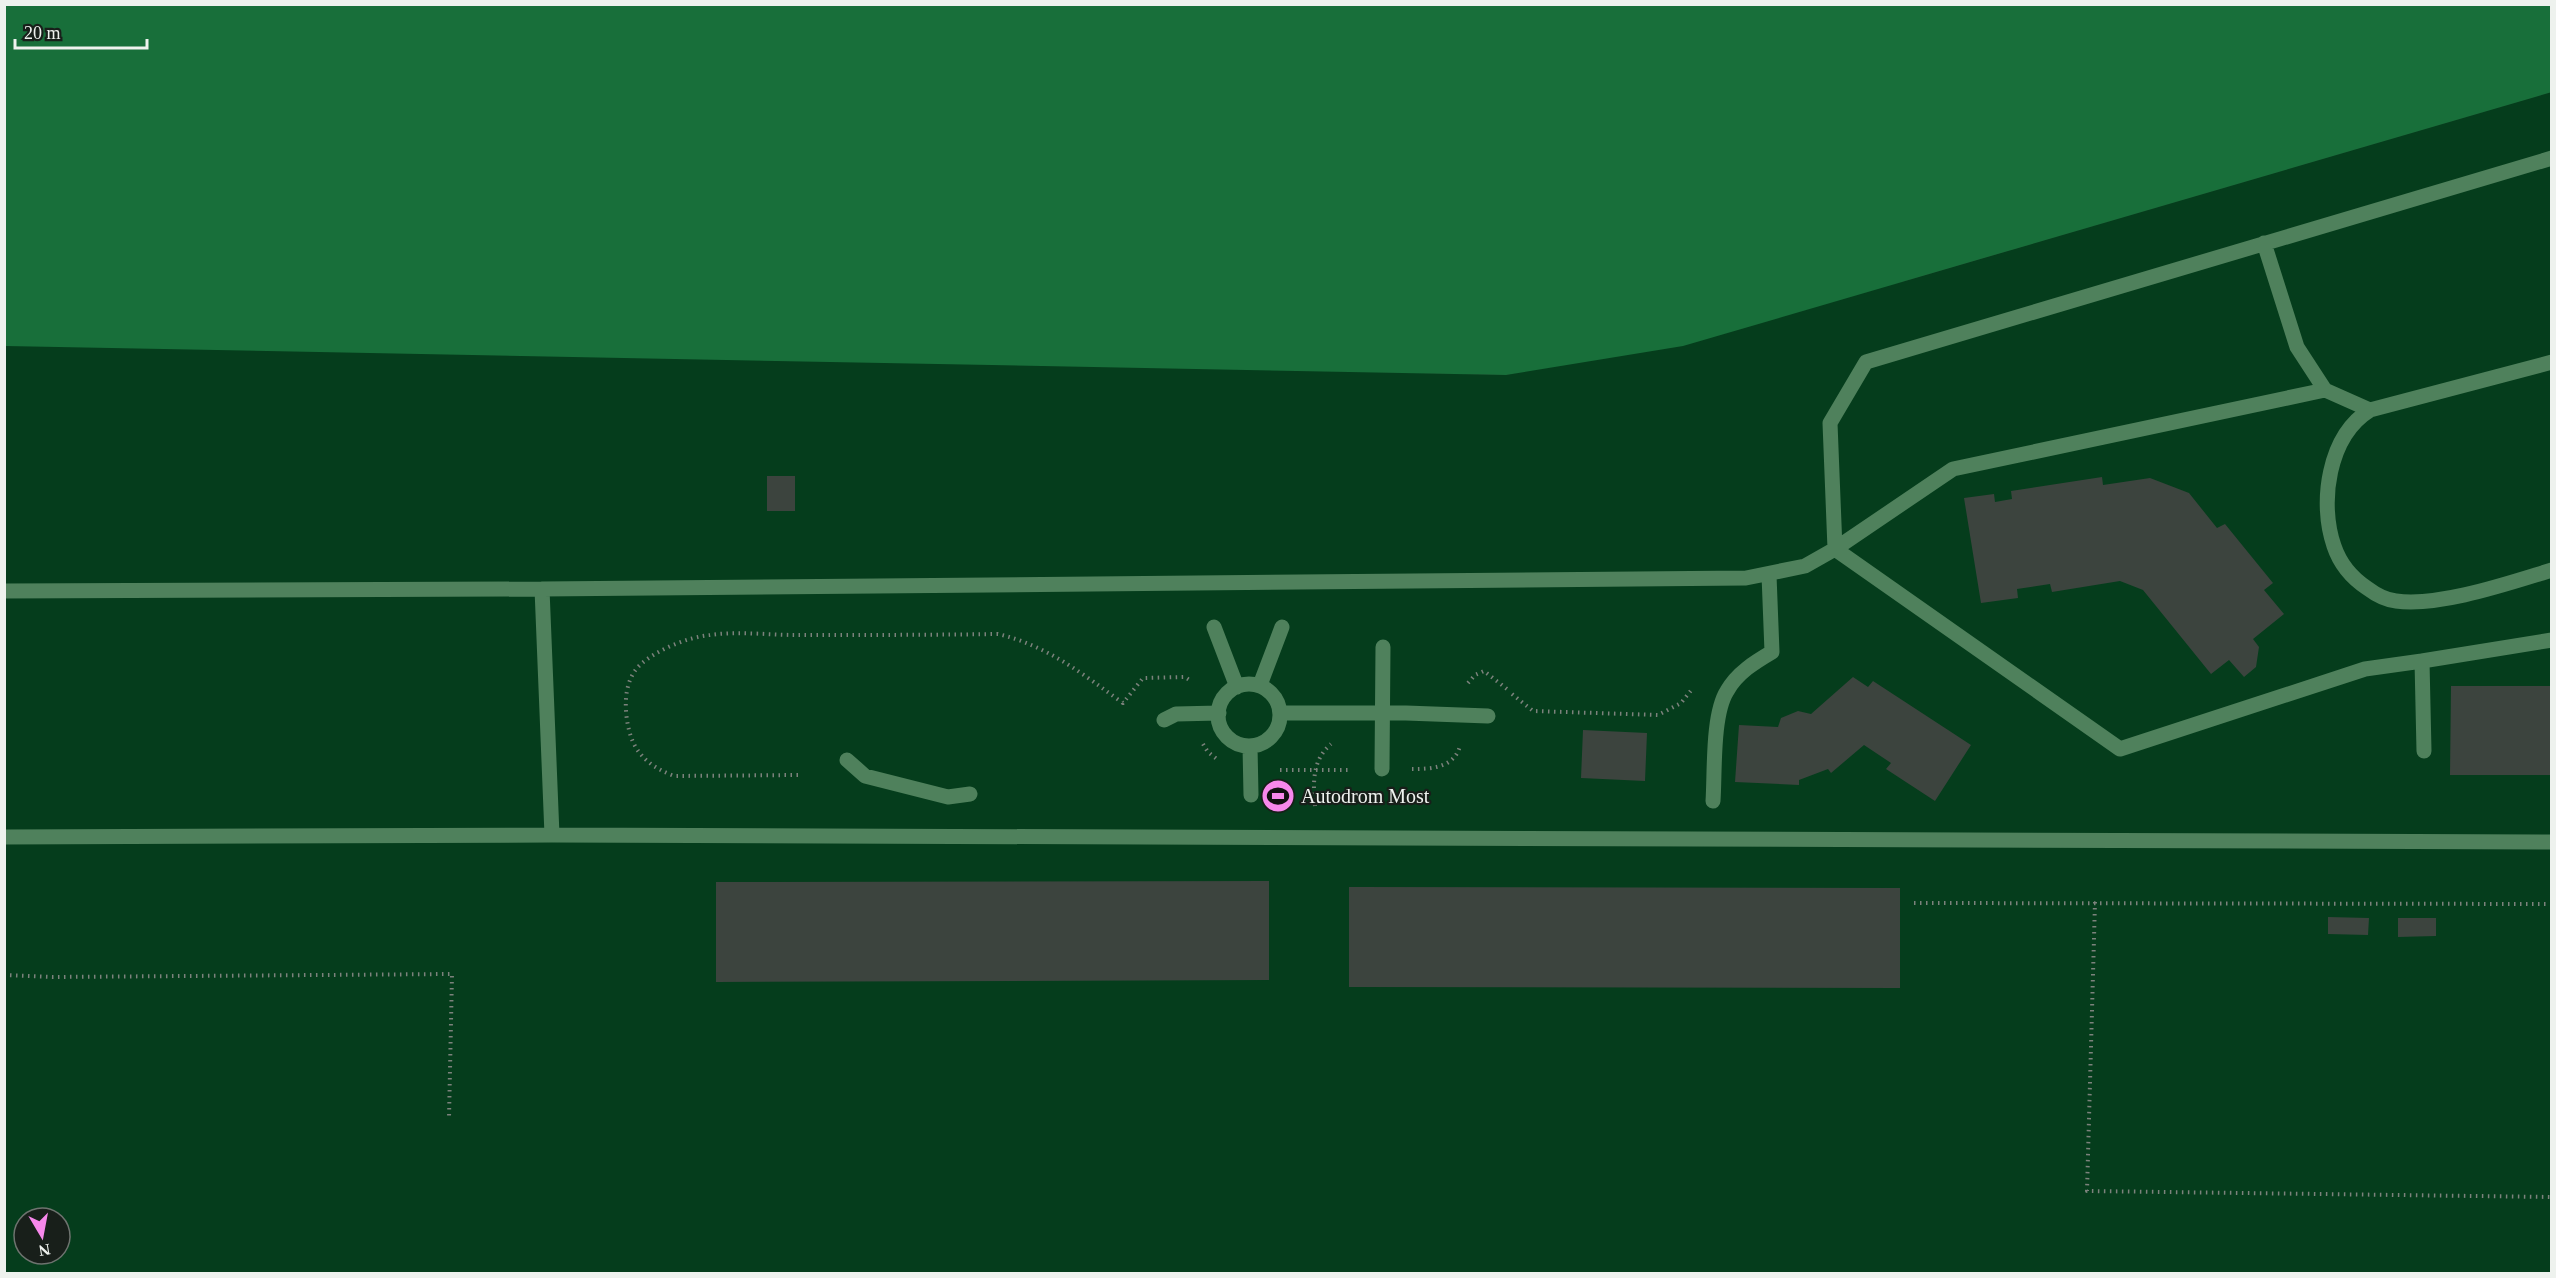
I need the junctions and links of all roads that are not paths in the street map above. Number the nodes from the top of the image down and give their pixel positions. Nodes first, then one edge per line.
1 (2552, 158) edge
2 (2264, 243) junction
3 (2552, 362) edge
4 (2325, 390) junction
5 (2370, 410) junction
6 (1835, 549) junction
7 (2552, 570) edge
8 (1769, 575) junction
9 (542, 589) junction
10 (4, 591) edge
11 (1214, 627) dead end
12 (1282, 627) dead end
13 (2552, 640) edge
14 (1383, 647) dead end
15 (2422, 661) junction
16 (1260, 685) junction
17 (1237, 687) junction
18 (1218, 713) junction
19 (1281, 713) junction
20 (1383, 713) junction
21 (1488, 716) dead end
22 (1164, 720) dead end
23 (1250, 746) junction
24 (2424, 751) dead end
25 (847, 760) dead end
26 (1382, 769) dead end
27 (970, 794) dead end
28 (1251, 795) dead end
29 (1713, 801) dead end
30 (552, 836) junction
31 (4, 837) edge
32 (2552, 842) edge

1 - 2 street
2 - 4 street
2 - 6 street
3 - 5 street
4 - 5 street
4 - 6 street
5 - 7 street
6 - 8 street
6 - 15 street
8 - 9 street
8 - 29 street
9 - 10 street
9 - 30 street
11 - 17 street
12 - 16 street
13 - 15 street
14 - 20 street
15 - 24 street
16 - 17 street
16 - 19 street
17 - 18 street
18 - 22 street
18 - 23 street
19 - 20 street
19 - 23 street
20 - 21 street
20 - 26 street
23 - 28 street
25 - 27 street
30 - 31 street
30 - 32 street

